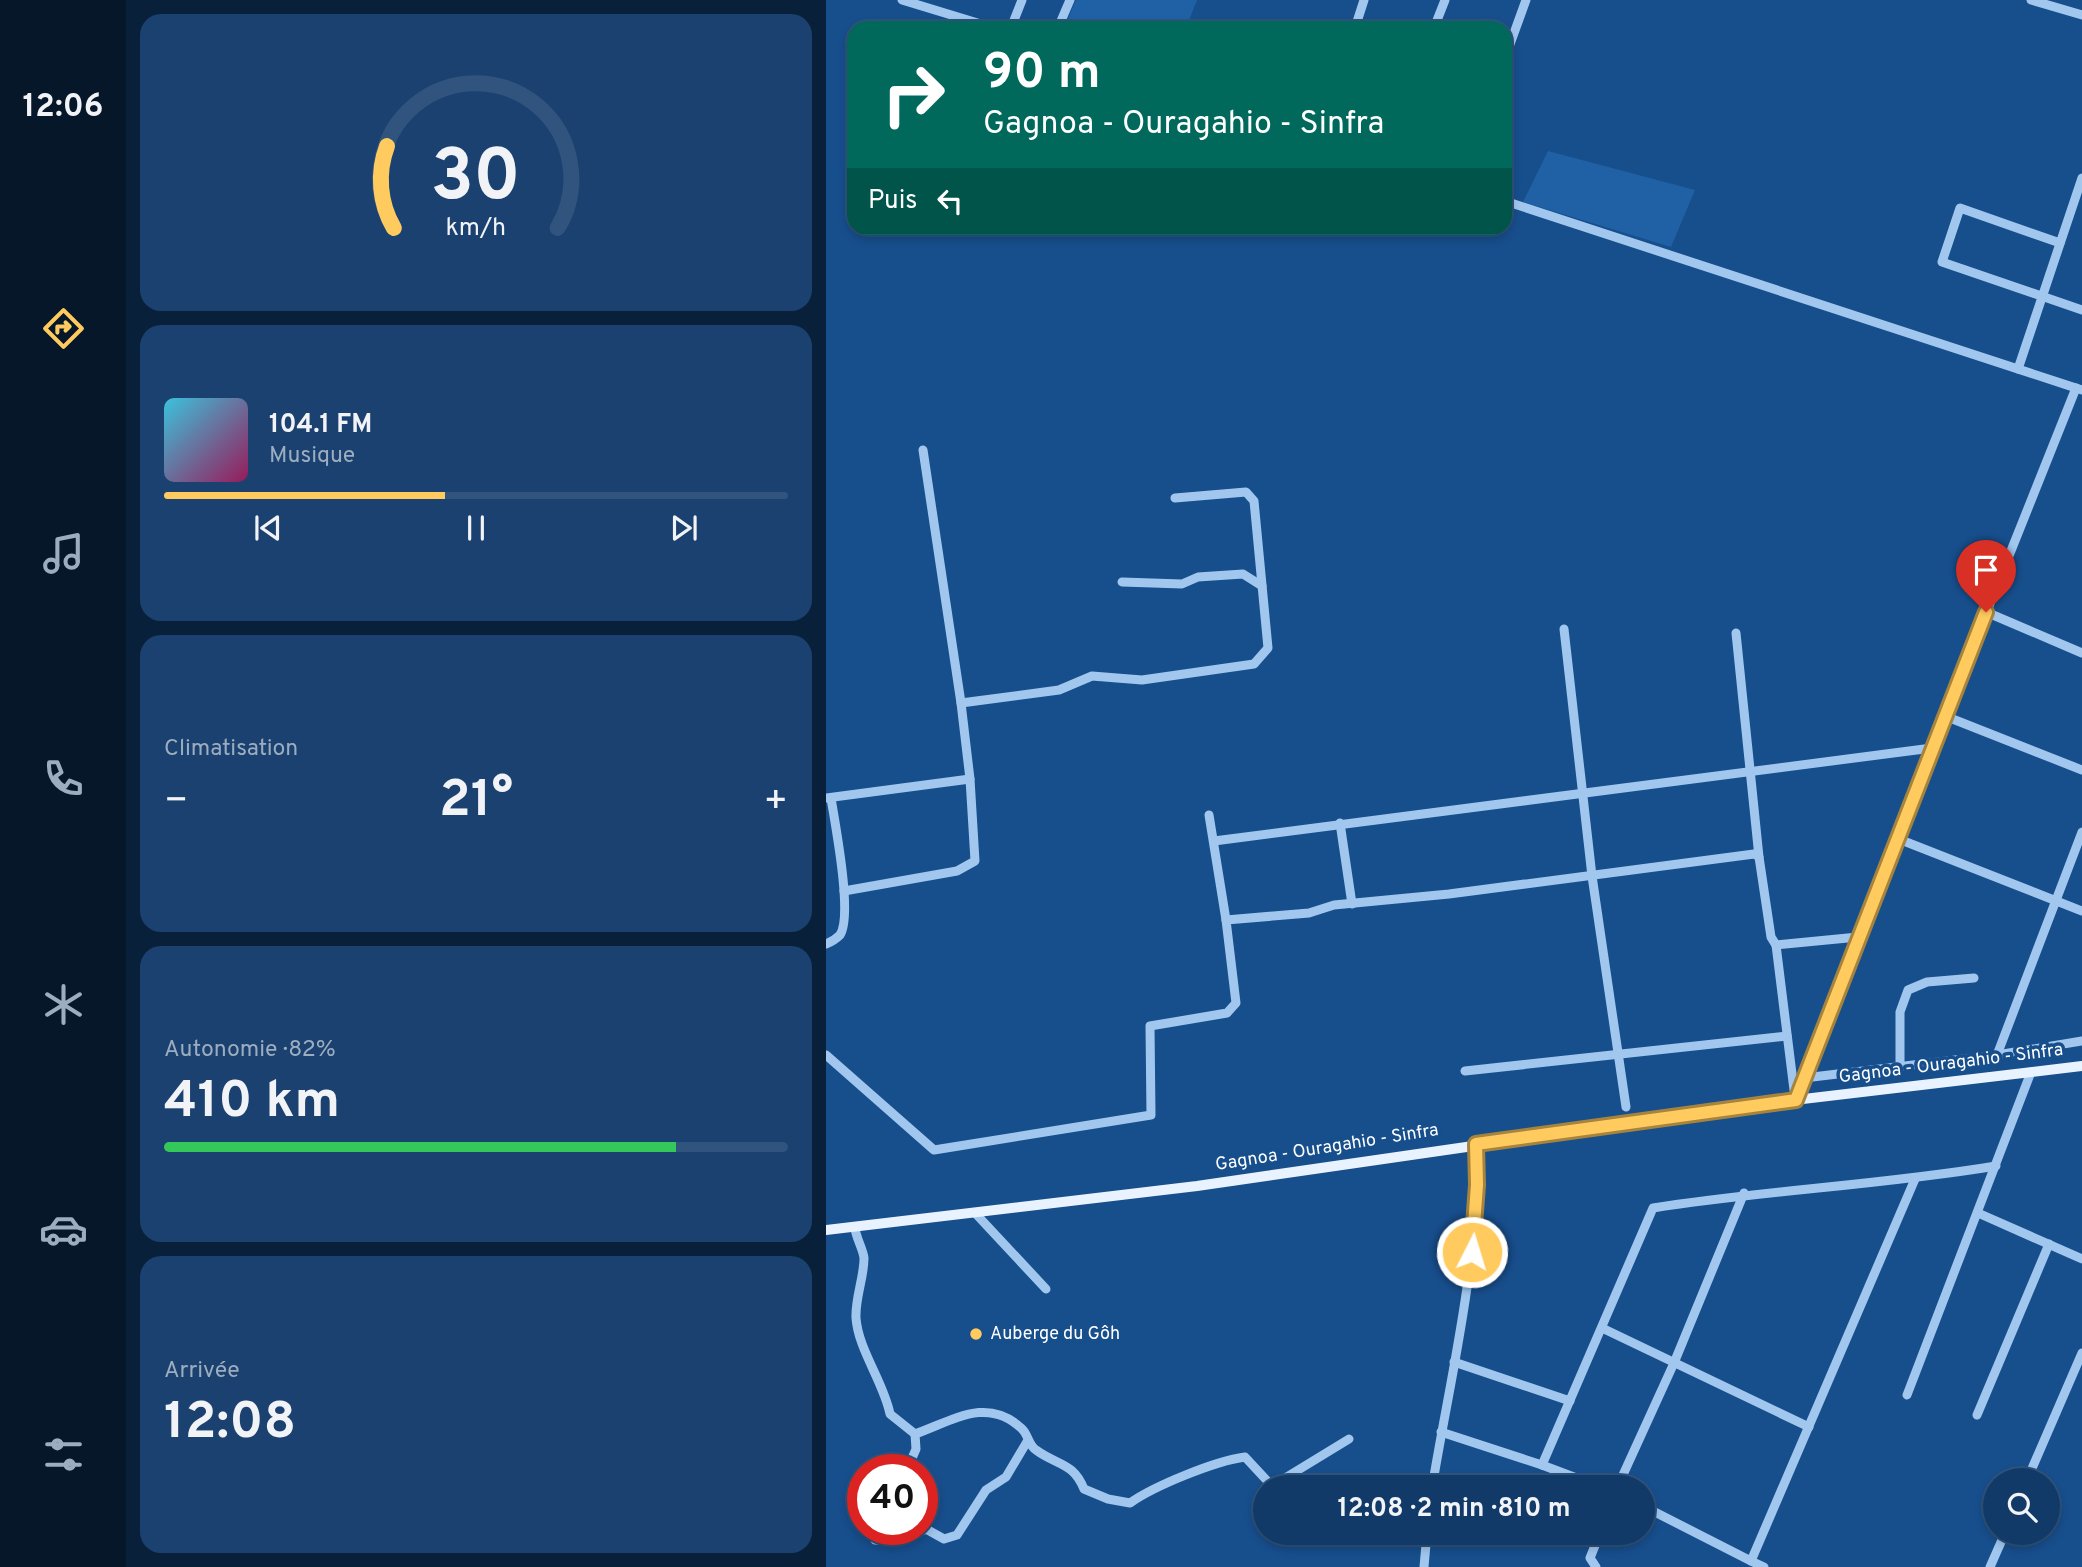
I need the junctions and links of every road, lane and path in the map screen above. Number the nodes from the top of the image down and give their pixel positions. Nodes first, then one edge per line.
1 (902, 0) edge
2 (1023, 0) edge
3 (1070, 0) edge
4 (1364, 0) edge
5 (1445, 0) edge
6 (1526, 0) edge
7 (2031, 0) edge
8 (927, 3) edge
9 (2082, 15) edge
10 (975, 21) edge
11 (1014, 21) edge
12 (1061, 21) edge
13 (1357, 21) edge
14 (1437, 21) edge
15 (1512, 39) edge
16 (2082, 178) edge
17 (1512, 203) edge
18 (2060, 243) junction
19 (2043, 296) junction
20 (2082, 310) edge
21 (2018, 369) junction
22 (2079, 389) edge
23 (923, 450) dead end
24 (1175, 499) dead end
25 (1122, 582) dead end
26 (1262, 586) junction
27 (1986, 612) junction
28 (1564, 629) dead end
29 (1737, 633) dead end
30 (2082, 653) edge
31 (961, 703) junction
32 (1945, 716) junction
33 (1932, 748) junction
34 (1751, 770) junction
35 (2082, 770) edge
36 (970, 779) junction
37 (1582, 792) junction
38 (829, 798) edge
39 (1209, 815) dead end
40 (1340, 823) junction
41 (2082, 832) edge
42 (1896, 838) junction
43 (1214, 841) junction
44 (1759, 857) junction
45 (1592, 876) junction
46 (844, 891) junction
47 (2055, 900) junction
48 (1352, 904) junction
49 (2082, 911) edge
50 (1226, 920) junction
51 (1858, 937) junction
52 (826, 944) edge
53 (1776, 945) junction
54 (1974, 978) dead end
55 (1787, 1036) junction
56 (2082, 1041) edge
57 (826, 1055) edge
58 (1618, 1055) junction
59 (1997, 1055) junction
60 (1900, 1066) junction
61 (2082, 1066) edge
62 (1465, 1072) dead end
63 (2031, 1072) junction
64 (1804, 1077) junction
65 (1796, 1100) junction
66 (1626, 1107) dead end
67 (1476, 1144) junction
68 (1996, 1166) junction
69 (1915, 1179) junction
70 (1744, 1193) junction
71 (976, 1213) junction
72 (1978, 1213) junction
73 (855, 1228) junction
74 (826, 1230) edge
75 (2049, 1244) junction
76 (2082, 1259) edge
77 (1046, 1289) dead end
78 (1602, 1328) junction
79 (2082, 1353) edge
80 (1454, 1362) junction
81 (1674, 1363) junction
82 (1907, 1395) dead end
83 (1570, 1401) junction
84 (1977, 1415) dead end
85 (1809, 1427) junction
86 (1441, 1432) junction
87 (915, 1434) junction
88 (1349, 1439) dead end
89 (1028, 1440) junction
90 (914, 1454) edge
91 (1542, 1465) junction
92 (2032, 1468) edge
93 (1434, 1475) edge
94 (1569, 1475) edge
95 (1623, 1475) edge
96 (1655, 1512) edge
97 (938, 1536) edge
98 (1426, 1545) edge
99 (1596, 1545) edge
100 (2000, 1545) edge
101 (1751, 1561) junction
102 (1424, 1567) edge
103 (1596, 1567) edge
104 (1764, 1567) edge
105 (1990, 1567) edge

1 - 8 street
2 - 11 street
3 - 12 street
4 - 13 street
5 - 14 street
6 - 15 street
7 - 9 street
8 - 10 street
16 - 18 street
17 - 21 street
18 - 19 street
18 - 19 street
19 - 20 street
19 - 21 street
21 - 22 street
22 - 27 street
23 - 31 street
24 - 26 street
25 - 26 street
26 - 31 street
27 - 30 street
27 - 32 street
28 - 37 street
29 - 34 street
31 - 36 street
32 - 33 street
32 - 35 street
33 - 34 street
33 - 42 street
34 - 37 street
34 - 44 street
36 - 38 street
36 - 46 street
37 - 40 street
37 - 45 street
38 - 46 street
39 - 43 street
40 - 43 street
40 - 48 street
41 - 47 street
42 - 47 street
42 - 51 street
43 - 50 street
44 - 45 street
44 - 53 street
45 - 48 street
45 - 58 street
46 - 52 street
47 - 49 street
47 - 59 street
48 - 50 street
50 - 57 street
51 - 53 street
51 - 64 street
53 - 55 street
54 - 60 street
55 - 58 street
55 - 65 street
56 - 59 street
58 - 62 street
58 - 66 street
59 - 60 street
60 - 64 street
61 - 63 main road, Gagnoa - Ouragahio - Sinfra
63 - 65 main road, Gagnoa - Ouragahio - Sinfra
63 - 68 street
64 - 65 street
65 - 67 main road, Gagnoa - Ouragahio - Sinfra
67 - 71 main road, Gagnoa - Ouragahio - Sinfra
67 - 80 street
68 - 69 street
68 - 72 street
69 - 70 street
69 - 85 street
70 - 78 street
70 - 81 street
71 - 73 main road, Gagnoa - Ouragahio - Sinfra
71 - 77 street
72 - 75 street
72 - 82 street
73 - 74 main road, Gagnoa - Ouragahio - Sinfra
73 - 87 street
75 - 76 street
75 - 84 street
78 - 81 street
78 - 83 street
79 - 92 street
80 - 83 street
80 - 86 street
81 - 85 street
81 - 95 street
83 - 91 street
85 - 101 street
86 - 91 street
86 - 93 street
87 - 89 street
87 - 90 street
88 - 89 street
89 - 97 street
91 - 94 street
96 - 101 street
98 - 102 street
99 - 103 street
100 - 105 street
101 - 104 street

